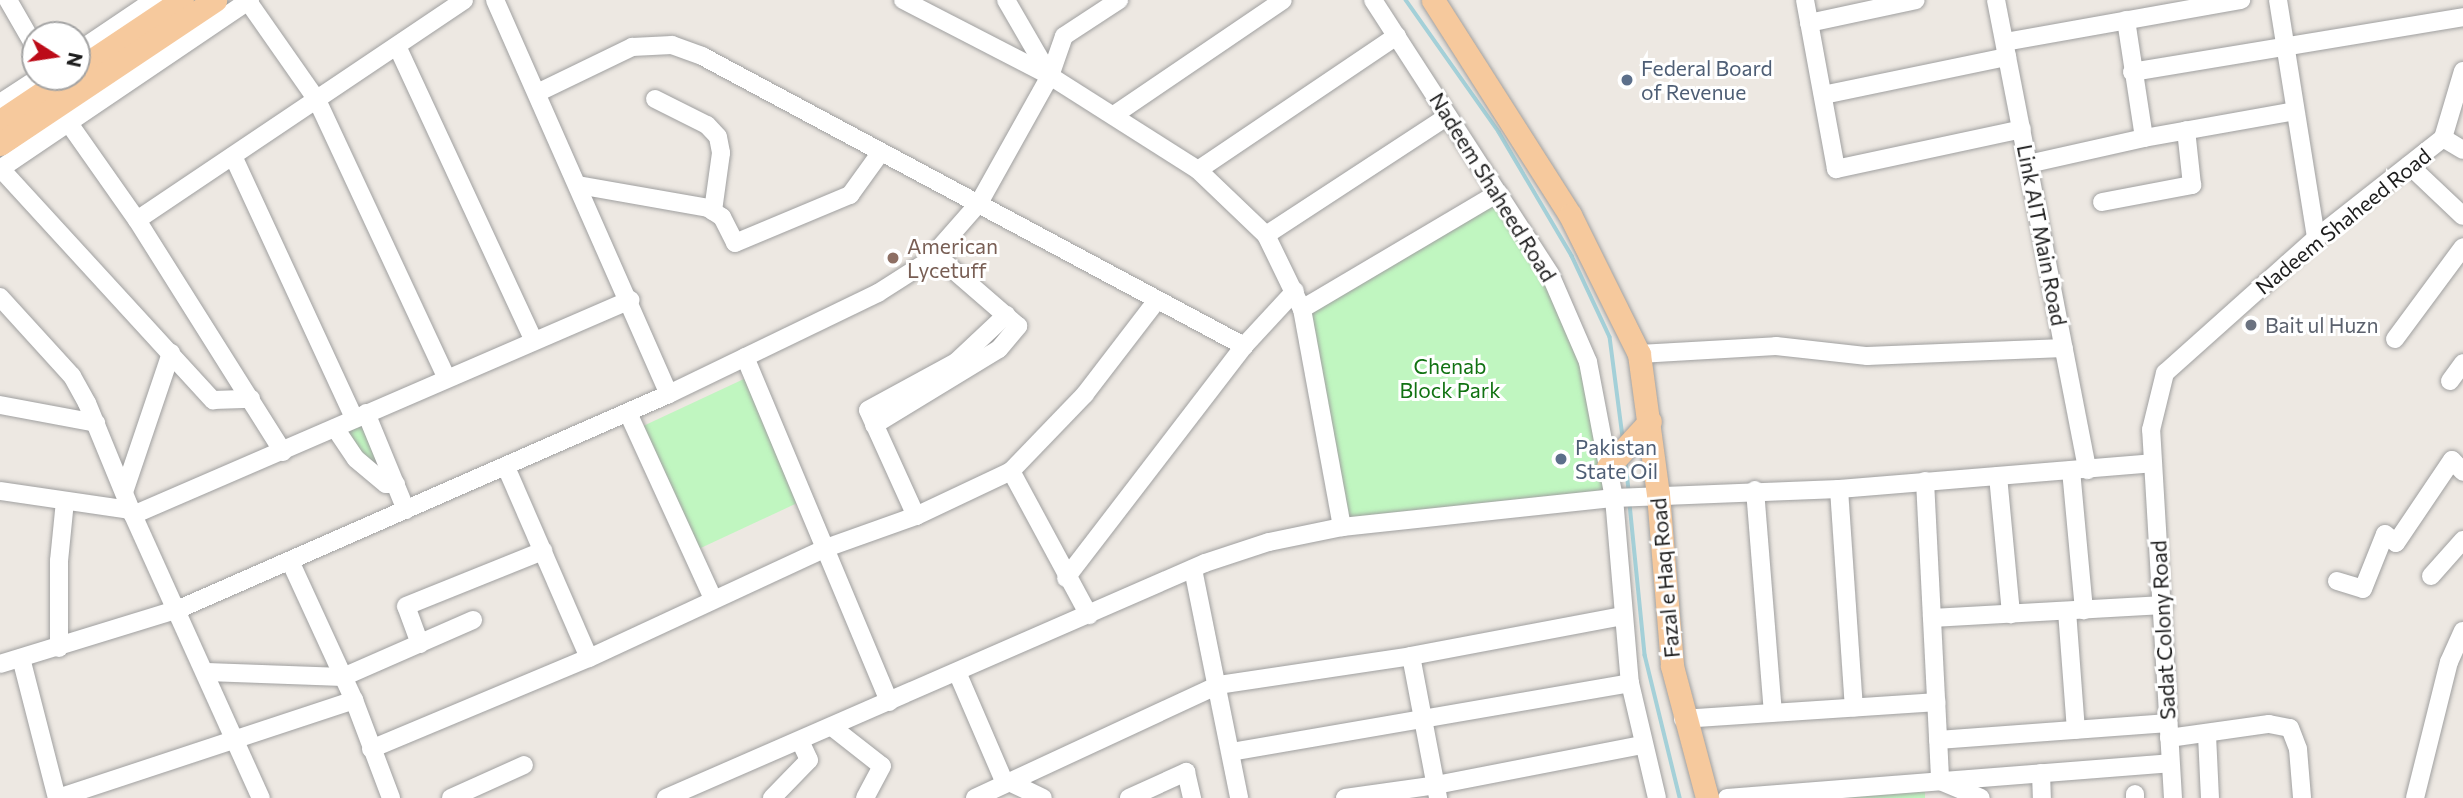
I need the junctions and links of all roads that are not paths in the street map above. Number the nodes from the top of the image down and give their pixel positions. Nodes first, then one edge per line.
1 (8, 0) edge
2 (154, 0) edge
3 (183, 0) edge
4 (215, 0) edge
5 (248, 0) edge
6 (464, 0) edge
7 (495, 0) edge
8 (903, 0) edge
9 (1006, 0) edge
10 (1119, 0) edge
11 (1283, 0) edge
12 (1373, 0) edge
13 (1433, 0) edge
14 (1805, 0) edge
15 (1916, 0) edge
16 (1996, 0) edge
17 (2241, 0) edge
18 (2277, 0) edge
19 (2463, 17) edge
20 (2126, 20) junction
21 (21, 23) edge
22 (1810, 23) junction
23 (1397, 36) junction
24 (91, 43) edge
25 (397, 46) junction
26 (2285, 47) junction
27 (2006, 49) junction
28 (91, 61) edge
29 (2463, 71) edge
30 (2132, 72) junction
31 (1050, 76) junction
32 (27, 91) edge
33 (39, 91) edge
34 (537, 93) junction
35 (1823, 96) junction
36 (654, 99) dead end
37 (317, 100) junction
38 (0, 103) edge
39 (2295, 111) junction
40 (1114, 115) junction
41 (1448, 116) junction
42 (0, 121) edge
43 (68, 122) junction
44 (2022, 129) junction
45 (2186, 130) junction
46 (2144, 138) junction
47 (2443, 138) junction
48 (0, 144) edge
49 (2463, 150) edge
50 (881, 152) junction
51 (233, 156) junction
52 (2028, 164) junction
53 (2409, 165) junction
54 (0, 169) edge
55 (1198, 170) junction
56 (578, 185) junction
57 (1498, 193) junction
58 (2102, 202) dead end
59 (979, 203) junction
60 (713, 211) junction
61 (2463, 216) edge
62 (137, 220) junction
63 (1266, 235) junction
64 (2316, 238) junction
65 (2463, 247) edge
66 (935, 254) junction
67 (1295, 291) junction
68 (0, 297) edge
69 (630, 300) junction
70 (1157, 300) junction
71 (1301, 309) junction
72 (533, 339) junction
73 (2395, 339) dead end
74 (1244, 346) junction
75 (2064, 348) junction
76 (171, 354) junction
77 (1639, 354) junction
78 (745, 358) junction
79 (2463, 363) edge
80 (446, 377) junction
81 (2450, 381) dead end
82 (669, 394) junction
83 (251, 399) junction
84 (0, 405) edge
85 (628, 413) junction
86 (360, 415) junction
87 (1650, 421) junction
88 (96, 423) junction
89 (335, 428) junction
90 (283, 452) junction
91 (2152, 463) junction
92 (1610, 466) junction
93 (506, 467) junction
94 (2079, 470) junction
95 (1011, 471) junction
96 (2463, 472) edge
97 (1998, 476) junction
98 (1925, 481) junction
99 (396, 484) junction
100 (1839, 489) junction
101 (0, 491) edge
102 (1755, 491) junction
103 (124, 492) junction
104 (1653, 495) junction
105 (1617, 498) junction
106 (65, 501) junction
107 (406, 510) junction
108 (132, 513) junction
109 (916, 516) junction
110 (1342, 527) junction
111 (2463, 540) edge
112 (826, 548) junction
113 (543, 551) junction
114 (289, 561) junction
115 (1193, 569) junction
116 (2431, 576) dead end
117 (1066, 578) junction
118 (2337, 581) dead end
119 (713, 599) junction
120 (2164, 605) junction
121 (179, 609) junction
122 (2075, 610) junction
123 (2011, 614) junction
124 (1089, 615) junction
125 (1622, 617) junction
126 (1932, 618) junction
127 (473, 620) dead end
128 (2463, 631) edge
129 (420, 644) junction
130 (59, 648) junction
131 (1411, 656) junction
132 (21, 658) junction
133 (589, 658) junction
134 (0, 664) edge
135 (207, 672) junction
136 (957, 672) junction
137 (343, 677) junction
138 (1630, 683) junction
139 (1218, 685) junction
140 (354, 700) junction
141 (890, 702) junction
142 (1936, 702) junction
143 (1854, 707) junction
144 (1773, 712) junction
145 (1683, 719) junction
146 (1425, 721) junction
147 (832, 727) junction
148 (2076, 730) junction
149 (2169, 730) junction
150 (2207, 734) junction
151 (236, 739) junction
152 (1938, 740) junction
153 (800, 741) junction
154 (1641, 745) junction
155 (371, 749) junction
156 (1231, 752) junction
157 (2170, 763) junction
158 (524, 765) dead end
159 (2041, 773) junction
160 (1940, 780) junction
161 (1011, 782) junction
162 (1437, 792) edge
163 (387, 797) edge
164 (1652, 797) edge
165 (57, 798) edge
166 (261, 798) edge
167 (451, 798) edge
168 (666, 798) edge
169 (772, 798) edge
170 (865, 798) edge
171 (975, 798) edge
172 (1043, 798) edge
173 (1129, 798) edge
174 (1192, 798) edge
175 (1239, 798) edge
176 (1345, 798) edge
177 (1707, 798) edge
178 (1727, 798) edge
179 (1981, 798) edge
180 (2042, 798) edge
181 (2173, 798) edge
182 (2210, 798) edge
183 (2302, 798) edge
184 (2414, 798) edge

1 - 21 street
2 - 24 street
3 - 28 main road
4 - 48 main road
5 - 37 street
5 - 43 street
6 - 25 street
7 - 34 street
8 - 31 street
9 - 31 street
10 - 31 street
11 - 40 street
12 - 23 street, Nadeem Shaheed Road
13 - 77 main road
14 - 22 street
15 - 22 street
16 - 27 street, Link AIT Main Road
17 - 20 street
18 - 26 street
19 - 26 street
20 - 27 street
20 - 30 street
22 - 35 street
23 - 41 street, Nadeem Shaheed Road
23 - 55 street
25 - 37 street
25 - 72 street
26 - 30 street
26 - 39 street
27 - 35 street
27 - 44 street, Link AIT Main Road
29 - 47 street, Nadeem Shaheed Road
30 - 46 street
31 - 40 street
31 - 59 street
32 - 38 street
33 - 42 main road
34 - 50 street
34 - 56 street
35 - 44 street
36 - 60 street
37 - 51 street
37 - 80 street
39 - 45 street
39 - 64 street
40 - 55 street
41 - 57 street, Nadeem Shaheed Road
41 - 63 street
43 - 54 street
43 - 62 street
44 - 52 street, Link AIT Main Road
45 - 46 street
45 - 58 street
46 - 52 street
47 - 49 street
47 - 53 street, Nadeem Shaheed Road
50 - 59 street
50 - 60 street
51 - 62 street
51 - 86 street
52 - 75 street, Link AIT Main Road
53 - 61 street
53 - 64 street, Nadeem Shaheed Road
54 - 76 street
55 - 63 street
56 - 60 street
56 - 69 street
57 - 71 street
57 - 92 street, Nadeem Shaheed Road
59 - 66 street
59 - 70 street
62 - 83 street
63 - 67 street
64 - 91 street, Nadeem Shaheed Road
65 - 73 street
66 - 78 street
66 - 109 street
67 - 71 street
67 - 74 street
68 - 88 street
69 - 72 street
69 - 82 street
70 - 74 street
70 - 95 street
71 - 110 street
72 - 80 street
74 - 117 street
75 - 77 street
75 - 94 street, Link AIT Main Road
76 - 83 street
76 - 103 street
77 - 87 main road, Fazal e Haq Road
78 - 82 street
78 - 112 street
79 - 81 street
80 - 86 street
82 - 85 street
83 - 90 street
84 - 88 street
85 - 93 street
85 - 119 street
86 - 89 street
86 - 99 street
87 - 92 main road
87 - 104 main road, Fazal e Haq Road
88 - 103 street
89 - 90 street
89 - 99 street
90 - 108 street
91 - 94 street
91 - 120 street, Sadat Colony Road
92 - 105 street, Nadeem Shaheed Road
93 - 107 street
93 - 113 street
94 - 97 street
94 - 122 street, Link AIT Main Road
95 - 109 street
95 - 117 street
96 - 118 street
97 - 98 street
97 - 123 street
98 - 100 street
98 - 126 street
99 - 107 street
100 - 102 street
100 - 143 street
101 - 106 street
102 - 104 street
102 - 144 street
103 - 108 street
104 - 105 street
104 - 145 main road, Fazal e Haq Road
105 - 110 street
105 - 125 street, Nadeem Shaheed Road
106 - 108 street
106 - 130 street
107 - 114 street
108 - 121 street
109 - 112 street
110 - 115 street
111 - 116 street
112 - 119 street
112 - 141 street
113 - 129 street
113 - 133 street
114 - 121 street
114 - 137 street
115 - 124 street
115 - 139 street
117 - 124 street
119 - 133 street
120 - 122 street
120 - 149 street, Sadat Colony Road
121 - 130 street
121 - 135 street
122 - 123 street
122 - 148 street, Link AIT Main Road
123 - 126 street
124 - 136 street
125 - 131 street
125 - 138 street, Nadeem Shaheed Road
126 - 142 street
127 - 129 street
128 - 184 street
129 - 137 street
130 - 132 street
131 - 139 street
131 - 146 street
132 - 134 street
132 - 165 street
133 - 155 street
135 - 137 street
135 - 151 street
136 - 141 street
136 - 161 street
137 - 140 street
138 - 146 street
138 - 154 street, Nadeem Shaheed Road
139 - 156 street
139 - 161 street
140 - 151 street
140 - 155 street
141 - 147 street
142 - 143 street
142 - 152 street
143 - 144 street
144 - 145 street
145 - 177 main road, Fazal e Haq Road
146 - 156 street
146 - 162 street
147 - 153 street
147 - 170 street
148 - 149 street
148 - 152 street
149 - 150 street
149 - 157 street, Sadat Colony Road
150 - 182 street
150 - 183 street
151 - 165 street
151 - 166 street
152 - 160 street
153 - 168 street
153 - 169 street
154 - 162 street
154 - 164 street, Nadeem Shaheed Road
155 - 163 street
156 - 175 street
157 - 159 street
157 - 181 street, Sadat Colony Road
158 - 167 street
159 - 160 street
159 - 180 street
160 - 178 street
160 - 179 street
161 - 171 street
161 - 172 street
162 - 176 street
173 - 174 street

